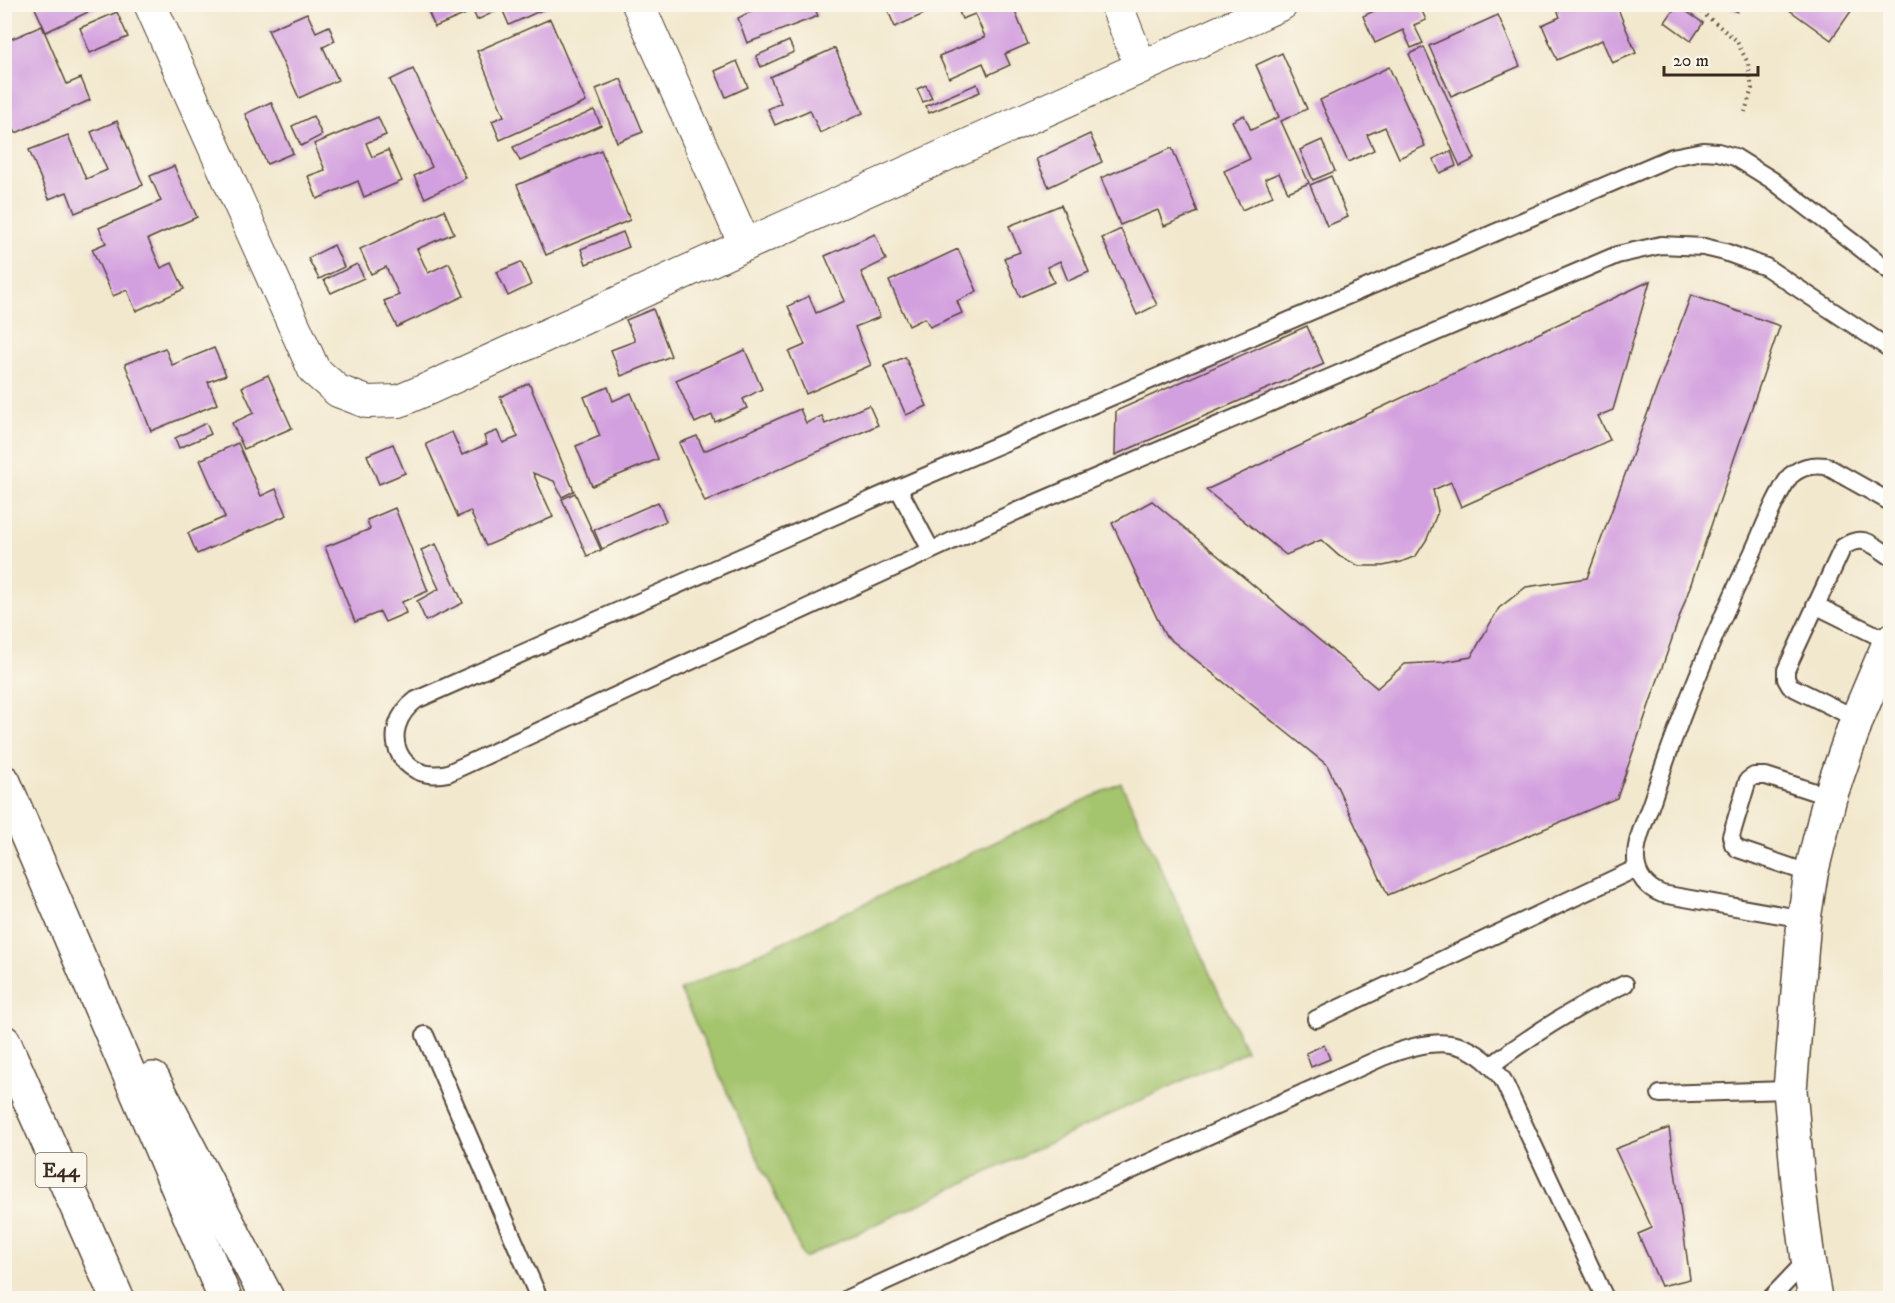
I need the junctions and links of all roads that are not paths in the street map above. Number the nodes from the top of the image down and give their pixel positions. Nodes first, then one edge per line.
1 (150, 4) edge
2 (638, 4) edge
3 (1116, 4) edge
4 (1282, 4) edge
5 (1141, 67) junction
6 (745, 245) junction
7 (1890, 271) edge
8 (1890, 349) edge
9 (898, 488) junction
10 (1890, 502) edge
11 (931, 550) junction
12 (1890, 556) edge
13 (1815, 606) junction
14 (1890, 642) edge
15 (1857, 719) junction
16 (4, 782) edge
17 (1830, 797) junction
18 (1637, 868) junction
19 (1811, 874) junction
20 (1804, 919) junction
21 (70, 936) junction
22 (1625, 984) dead end
23 (1316, 1019) dead end
24 (425, 1035) dead end
25 (4, 1042) edge
26 (1492, 1065) junction
27 (1790, 1090) junction
28 (1660, 1094) dead end
29 (1808, 1259) junction
30 (117, 1299) edge
31 (225, 1299) edge
32 (267, 1299) edge
33 (539, 1299) edge
34 (848, 1299) edge
35 (1605, 1299) edge
36 (1771, 1299) edge
37 (1815, 1299) edge

1 - 6 street
2 - 6 street
3 - 5 street
4 - 5 street
5 - 6 street
7 - 9 lane
8 - 11 lane
9 - 11 lane
9 - 11 lane
10 - 18 lane
12 - 13 lane
13 - 14 lane
13 - 15 lane
14 - 15 main road
15 - 17 main road
16 - 21 main road
17 - 19 main road
17 - 19 lane
18 - 20 lane
18 - 23 lane
19 - 20 main road
20 - 27 main road
21 - 31 main road
21 - 32 main road
22 - 26 lane
24 - 33 lane
25 - 30 main road, E44
26 - 34 lane
26 - 35 lane
27 - 28 lane
27 - 29 main road
29 - 36 lane
29 - 37 main road

